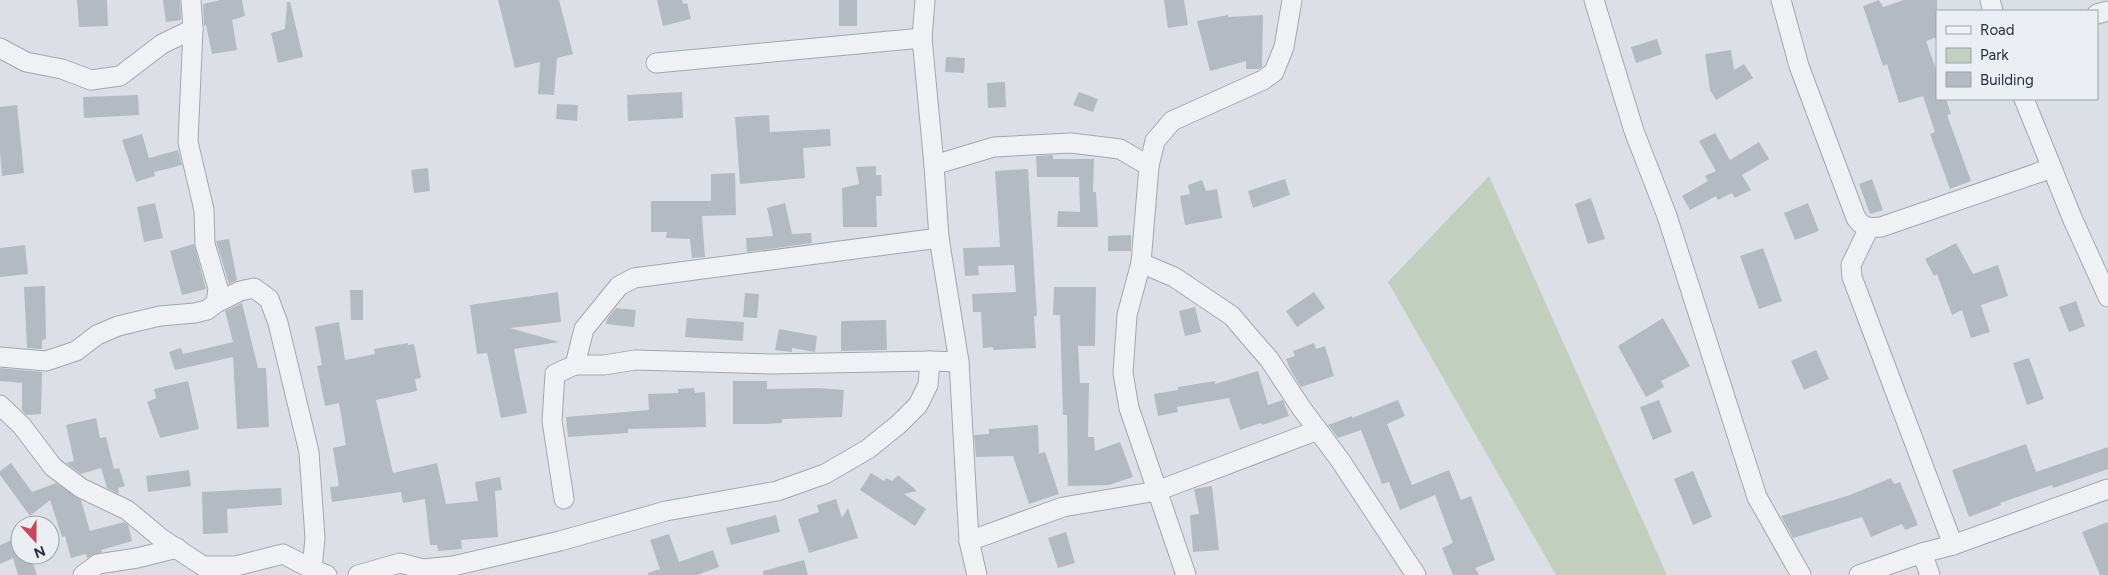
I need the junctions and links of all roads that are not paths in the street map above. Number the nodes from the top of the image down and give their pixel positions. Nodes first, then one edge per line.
1 (191, 0) edge
2 (925, 0) edge
3 (1292, 0) edge
4 (1594, 0) edge
5 (1781, 0) edge
6 (193, 29) junction
7 (922, 38) junction
8 (0, 48) edge
9 (656, 63) dead end
10 (2024, 100) edge
11 (934, 165) junction
12 (1149, 166) junction
13 (2052, 168) junction
14 (1869, 228) junction
15 (939, 238) junction
16 (1141, 263) junction
17 (2108, 297) edge
18 (216, 303) junction
19 (0, 357) edge
20 (930, 361) junction
21 (959, 362) junction
22 (575, 365) junction
23 (0, 405) edge
24 (1318, 430) junction
25 (2108, 488) edge
26 (1157, 490) junction
27 (564, 499) dead end
28 (969, 541) junction
29 (1952, 545) junction
30 (177, 548) junction
31 (1922, 553) junction
32 (319, 572) edge
33 (83, 575) edge
34 (358, 575) edge
35 (977, 575) edge
36 (1186, 575) edge
37 (1416, 575) edge
38 (1801, 575) edge
39 (1859, 575) edge
40 (1930, 575) edge

1 - 6 street
2 - 7 street
3 - 12 street
4 - 38 street
5 - 14 street
6 - 8 street
6 - 18 street
7 - 9 street
7 - 11 street
10 - 13 street
11 - 12 street
11 - 15 street
12 - 16 street
13 - 14 street
13 - 17 street
14 - 29 street
15 - 21 street
15 - 22 street
16 - 24 street
16 - 26 street
18 - 19 street
18 - 32 street
20 - 21 street
20 - 22 street
20 - 34 street
21 - 28 street
22 - 27 street
23 - 30 street
24 - 26 street
24 - 37 street
25 - 29 street
26 - 28 street
26 - 36 street
28 - 35 street
29 - 31 street
30 - 32 street
30 - 33 street
31 - 39 street
31 - 40 street

